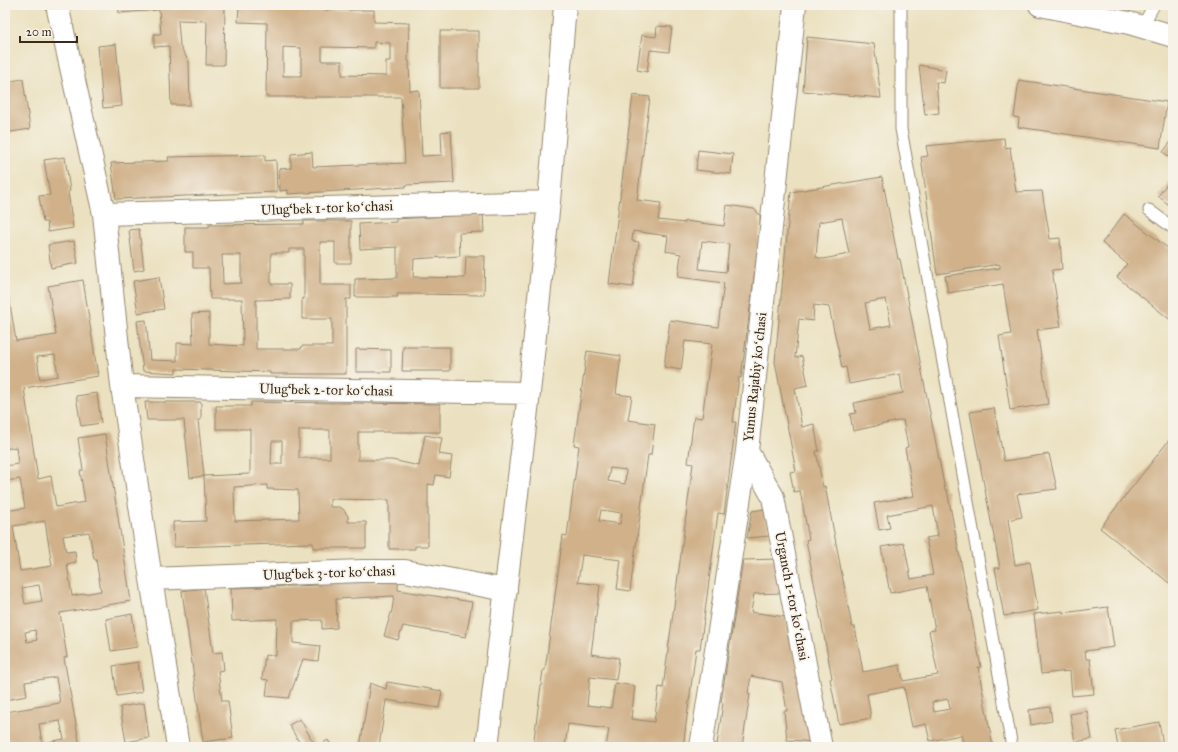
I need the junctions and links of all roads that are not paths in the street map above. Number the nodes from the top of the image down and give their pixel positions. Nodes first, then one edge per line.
1 (57, 5) edge
2 (565, 5) edge
3 (795, 5) edge
4 (901, 5) edge
5 (1040, 5) edge
6 (1154, 5) edge
7 (1142, 27) junction
8 (1173, 36) edge
9 (550, 202) junction
10 (1149, 210) dead end
11 (104, 214) junction
12 (1173, 228) edge
13 (122, 386) junction
14 (530, 393) junction
15 (746, 451) junction
16 (151, 579) junction
17 (506, 590) junction
18 (178, 747) edge
19 (487, 747) edge
20 (701, 747) edge
21 (821, 747) edge
22 (1012, 747) edge

1 - 11 street
2 - 9 street
3 - 15 street, Yunus Rajabiy koʻchasi
4 - 22 lane
5 - 7 street
6 - 7 lane
7 - 8 street
9 - 11 street, Ulug‘bek 1-tor koʻchasi
9 - 14 street
10 - 12 lane
11 - 13 street
13 - 14 street, Ulug‘bek 2-tor koʻchasi
13 - 16 street
14 - 17 street
15 - 20 street, Yunus Rajabiy koʻchasi
15 - 21 street, Urganch 1-tor koʻchasi
16 - 17 street, Ulug‘bek 3-tor koʻchasi
16 - 18 street
17 - 19 street

